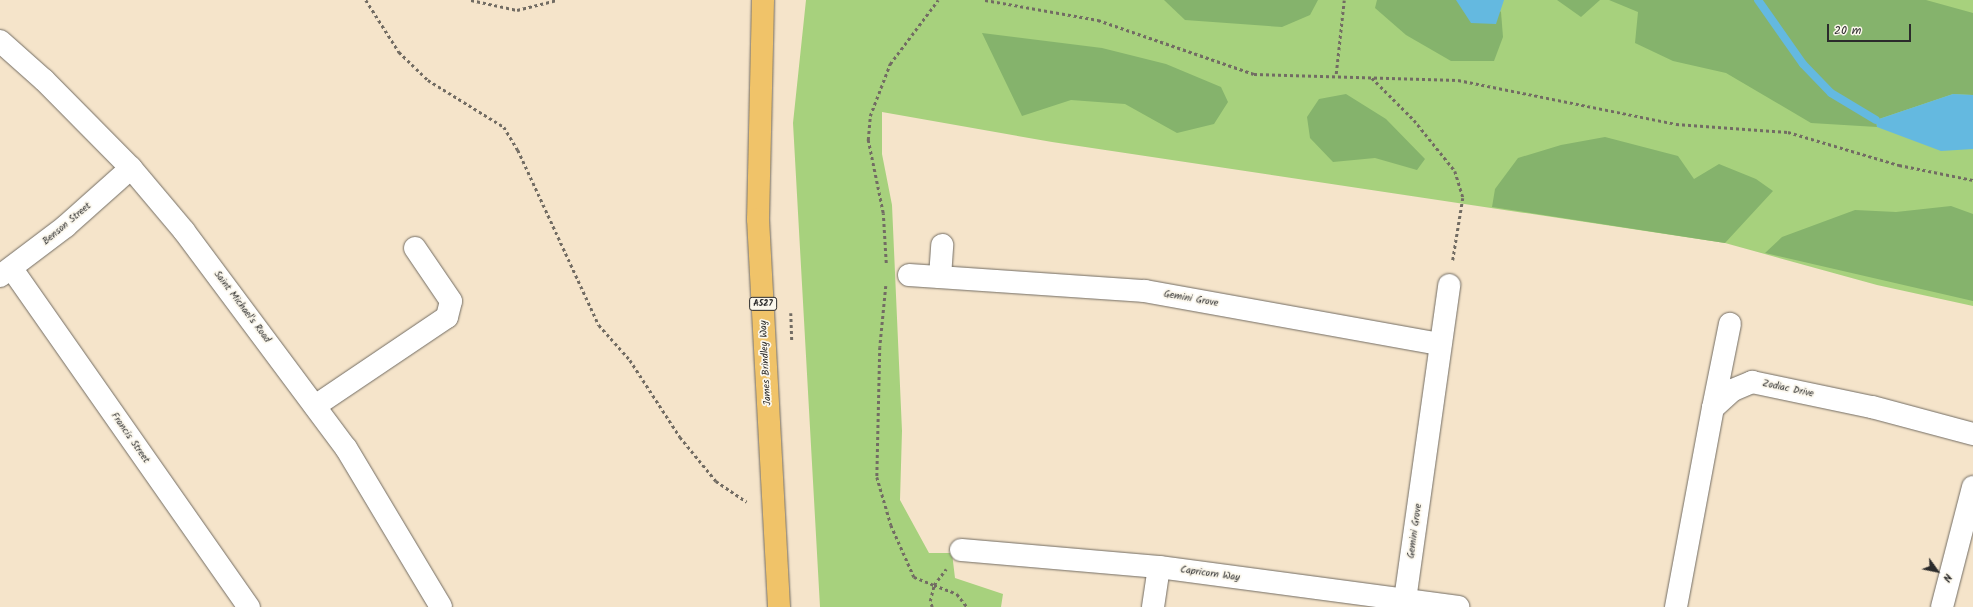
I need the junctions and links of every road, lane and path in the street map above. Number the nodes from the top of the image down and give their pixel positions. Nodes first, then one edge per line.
1 (366, 0) edge
2 (471, 0) edge
3 (557, 0) edge
4 (763, 0) edge
5 (938, 0) edge
6 (985, 0) edge
7 (1344, 0) edge
8 (0, 41) edge
9 (1336, 74) junction
10 (1372, 78) junction
11 (131, 168) junction
12 (1973, 180) edge
13 (942, 245) dead end
14 (415, 248) dead end
15 (886, 268) dead end
16 (6, 272) edge
17 (908, 275) dead end
18 (940, 277) junction
19 (886, 284) dead end
20 (1449, 284) joint
21 (1730, 324) dead end
22 (1440, 344) junction
23 (315, 406) junction
24 (1713, 408) junction
25 (1973, 434) edge
26 (1973, 487) edge
27 (776, 521) junction
28 (961, 550) joint
29 (1159, 567) junction
30 (934, 585) junction
31 (1405, 600) junction
32 (249, 607) edge
33 (441, 607) edge
34 (779, 607) edge
35 (932, 607) edge
36 (967, 607) edge
37 (1153, 607) edge
38 (1458, 607) edge
39 (1676, 607) edge
40 (1942, 607) edge

1 - 27 path
2 - 3 path
4 - 27 main road, James Brindley Way / A527
5 - 15 path
6 - 9 path
7 - 9 path
8 - 11 street, Saint Michael's Road
9 - 10 path
10 - 12 path
10 - 20 path
11 - 16 street, Benson Street
11 - 23 street, Saint Michael's Road
13 - 18 street
14 - 23 street
16 - 32 street, Francis Street
17 - 18 street, Gemini Grove
18 - 22 street, Gemini Grove
19 - 30 path
20 - 22 street, Gemini Grove
21 - 24 street
22 - 31 street, Gemini Grove
23 - 33 street, Saint Michael's Road
24 - 25 street, Zodiac Drive
24 - 39 street
26 - 40 street
27 - 34 main road, James Brindley Way / A527
28 - 29 street, Capricorn Way
28 - 30 path
29 - 31 street, Capricorn Way
29 - 37 street
30 - 35 path
30 - 36 path
31 - 38 street, Capricorn Way

